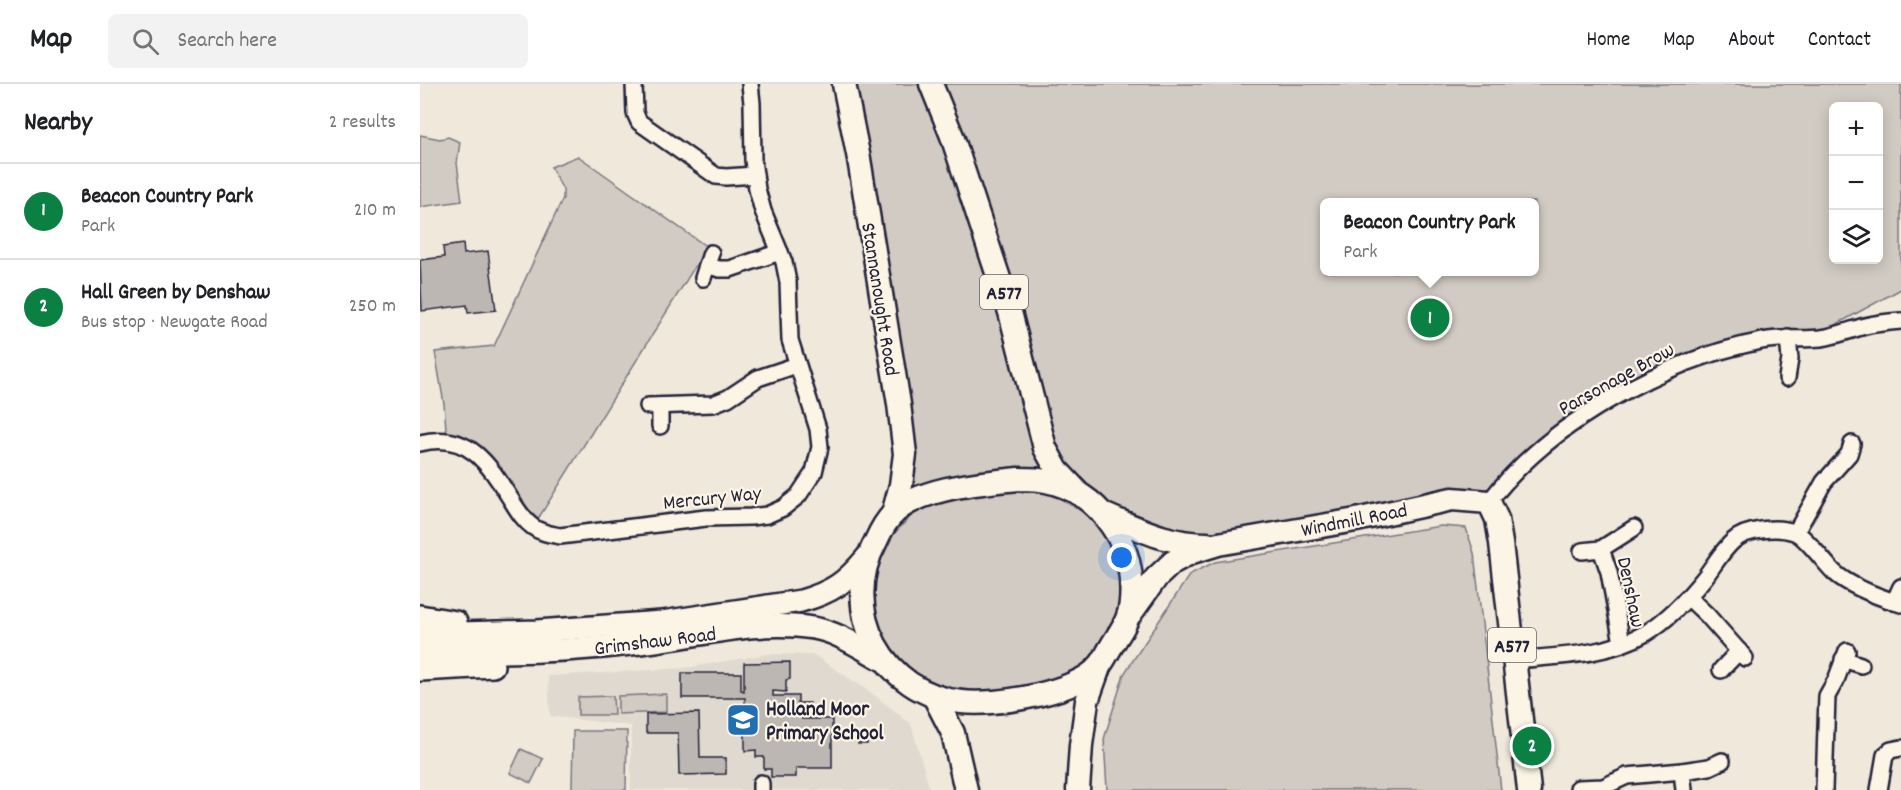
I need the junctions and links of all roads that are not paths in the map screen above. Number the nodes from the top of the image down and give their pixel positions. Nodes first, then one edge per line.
1 (634, 84) edge
2 (750, 84) edge
3 (844, 84) edge
4 (931, 84) edge
5 (755, 175) junction
6 (780, 252) junction
7 (707, 265) dead end
8 (1901, 321) edge
9 (1788, 338) junction
10 (797, 365) junction
11 (1785, 381) dead end
12 (660, 426) dead end
13 (420, 443) edge
14 (1854, 452) dead end
15 (1080, 495) junction
16 (1489, 502) junction
17 (893, 514) junction
18 (1103, 514) junction
19 (1634, 528) dead end
20 (1796, 532) junction
21 (1218, 544) junction
22 (1601, 549) junction
23 (1582, 551) dead end
24 (867, 557) junction
25 (1901, 587) edge
26 (1688, 597) junction
27 (1897, 603) edge
28 (420, 616) edge
29 (1127, 618) junction
30 (537, 631) junction
31 (420, 632) edge
32 (1622, 643) junction
33 (639, 644) junction
34 (420, 651) edge
35 (883, 660) junction
36 (1514, 660) junction
37 (1861, 665) dead end
38 (1099, 667) junction
39 (420, 670) edge
40 (1721, 670) dead end
41 (935, 698) junction
42 (1889, 748) edge
43 (1722, 761) dead end
44 (1682, 771) junction
45 (1584, 784) dead end
46 (966, 790) edge
47 (1078, 790) edge
48 (1529, 790) edge
49 (1684, 790) edge
50 (1824, 790) edge
51 (1879, 790) edge

1 - 5 street
2 - 5 street, Mercury Way
3 - 17 main road, Stannanought Road / A577
4 - 15 main road, A577
5 - 6 street, Mercury Way
6 - 7 street
6 - 10 street, Mercury Way
8 - 9 street, Parsonage Brow
9 - 11 street
9 - 16 street, Parsonage Brow
10 - 12 street
10 - 13 street, Mercury Way
14 - 20 street
15 - 17 main road, A577
15 - 18 main road, A577
16 - 21 main road, Windmill Road / A577
16 - 36 main road, A577
17 - 24 main road, A577
18 - 21 main road, Windmill Road / A577
18 - 29 main road, A577
19 - 22 street, Denshaw
20 - 26 street, Denshaw
20 - 27 street
21 - 29 main road, Windmill Road / A577
22 - 23 street, Denshaw
22 - 32 street, Denshaw
24 - 30 main road, Grimshaw Road
24 - 35 main road, A577
25 - 27 street
26 - 32 street, Denshaw
26 - 40 street
28 - 30 main road
29 - 38 main road, A577
30 - 31 main road, Grimshaw Road
32 - 36 street, Denshaw
33 - 34 main road, Grimshaw Road
33 - 35 main road, Grimshaw Road
33 - 39 main road
35 - 41 main road, A577
36 - 48 main road, A577
37 - 50 street
38 - 41 main road, A577
38 - 47 main road, A577
41 - 46 main road
42 - 51 street
43 - 44 street
44 - 45 street
44 - 49 street

